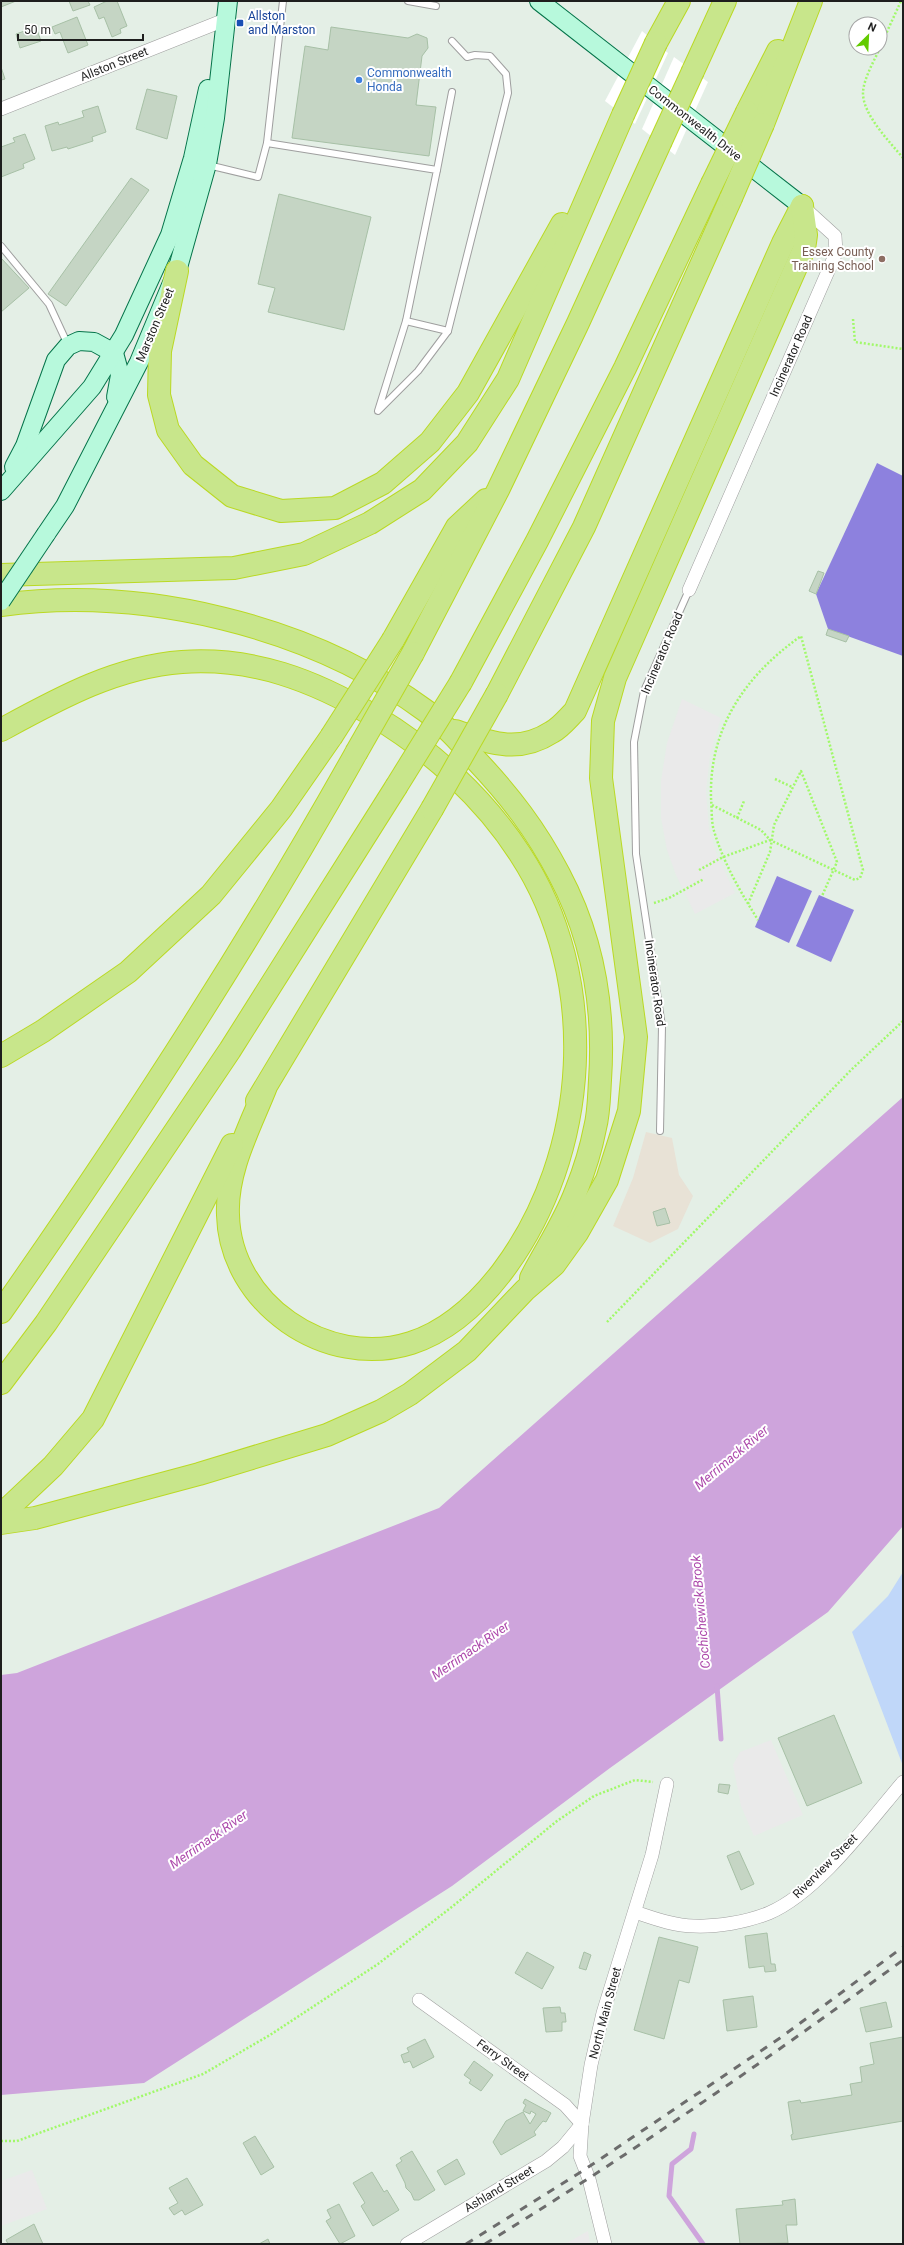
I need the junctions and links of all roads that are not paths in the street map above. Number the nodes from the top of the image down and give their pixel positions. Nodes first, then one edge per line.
1 (228, 1) edge
2 (283, 1) edge
3 (408, 1) edge
4 (540, 1) edge
5 (679, 1) edge
6 (724, 1) edge
7 (803, 1) edge
8 (811, 1) edge
9 (436, 6) dead end
10 (227, 19) junction
11 (452, 41) dead end
12 (452, 92) dead end
13 (1, 109) edge
14 (622, 115) junction
15 (755, 118) junction
16 (267, 143) junction
17 (207, 164) junction
18 (437, 170) junction
19 (802, 206) junction
20 (1, 246) edge
21 (836, 253) joint
22 (177, 272) junction
23 (406, 321) junction
24 (448, 331) junction
25 (68, 346) junction
26 (114, 353) junction
27 (113, 412) junction
28 (498, 490) junction
29 (1, 491) edge
30 (1, 575) edge
31 (689, 590) joint
32 (1, 601) edge
33 (1, 605) edge
34 (448, 729) junction
35 (1, 730) edge
36 (1, 1056) edge
37 (265, 1089) junction
38 (660, 1130) dead end
39 (525, 1290) junction
40 (1, 1312) edge
41 (1, 1383) edge
42 (1, 1515) edge
43 (1, 1523) edge
44 (903, 1782) edge
45 (667, 1784) road end
46 (635, 1912) junction
47 (419, 2000) dead end
48 (582, 2124) junction
49 (407, 2244) edge
50 (605, 2244) edge

1 - 10 main road, Marston Street
2 - 16 lane
3 - 9 lane
4 - 19 main road, Commonwealth Drive
5 - 14 highway, bridge
6 - 28 highway, bridge
7 - 15 highway
8 - 15 highway
10 - 13 street, Allston Street
10 - 17 main road, Marston Street
10 - 26 main road, Marston Street
11 - 24 lane
12 - 18 lane
14 - 22 highway
14 - 30 highway
15 - 37 highway, bridge
15 - 41 highway, bridge
16 - 17 lane
16 - 18 lane
17 - 22 main road, Marston Street
18 - 23 lane
19 - 21 street, Commonwealth Drive
19 - 34 highway
19 - 39 highway
20 - 25 lane
21 - 31 street, Incinerator Road
22 - 27 main road, Marston Street
23 - 24 lane
23 - 24 lane
25 - 26 main road
25 - 29 main road
26 - 27 main road
26 - 29 main road, Marston Street
27 - 32 main road, Marston Street, bridge
28 - 36 highway, bridge
28 - 40 highway, bridge
31 - 38 lane, Incinerator Road
33 - 34 highway
34 - 39 highway
35 - 37 highway
37 - 42 highway
39 - 43 highway
44 - 46 street, Riverview Street
45 - 46 street, North Main Street
46 - 48 street, North Main Street
47 - 48 street, Ferry Street
48 - 49 street, Ashland Street
48 - 50 street, North Main Street

